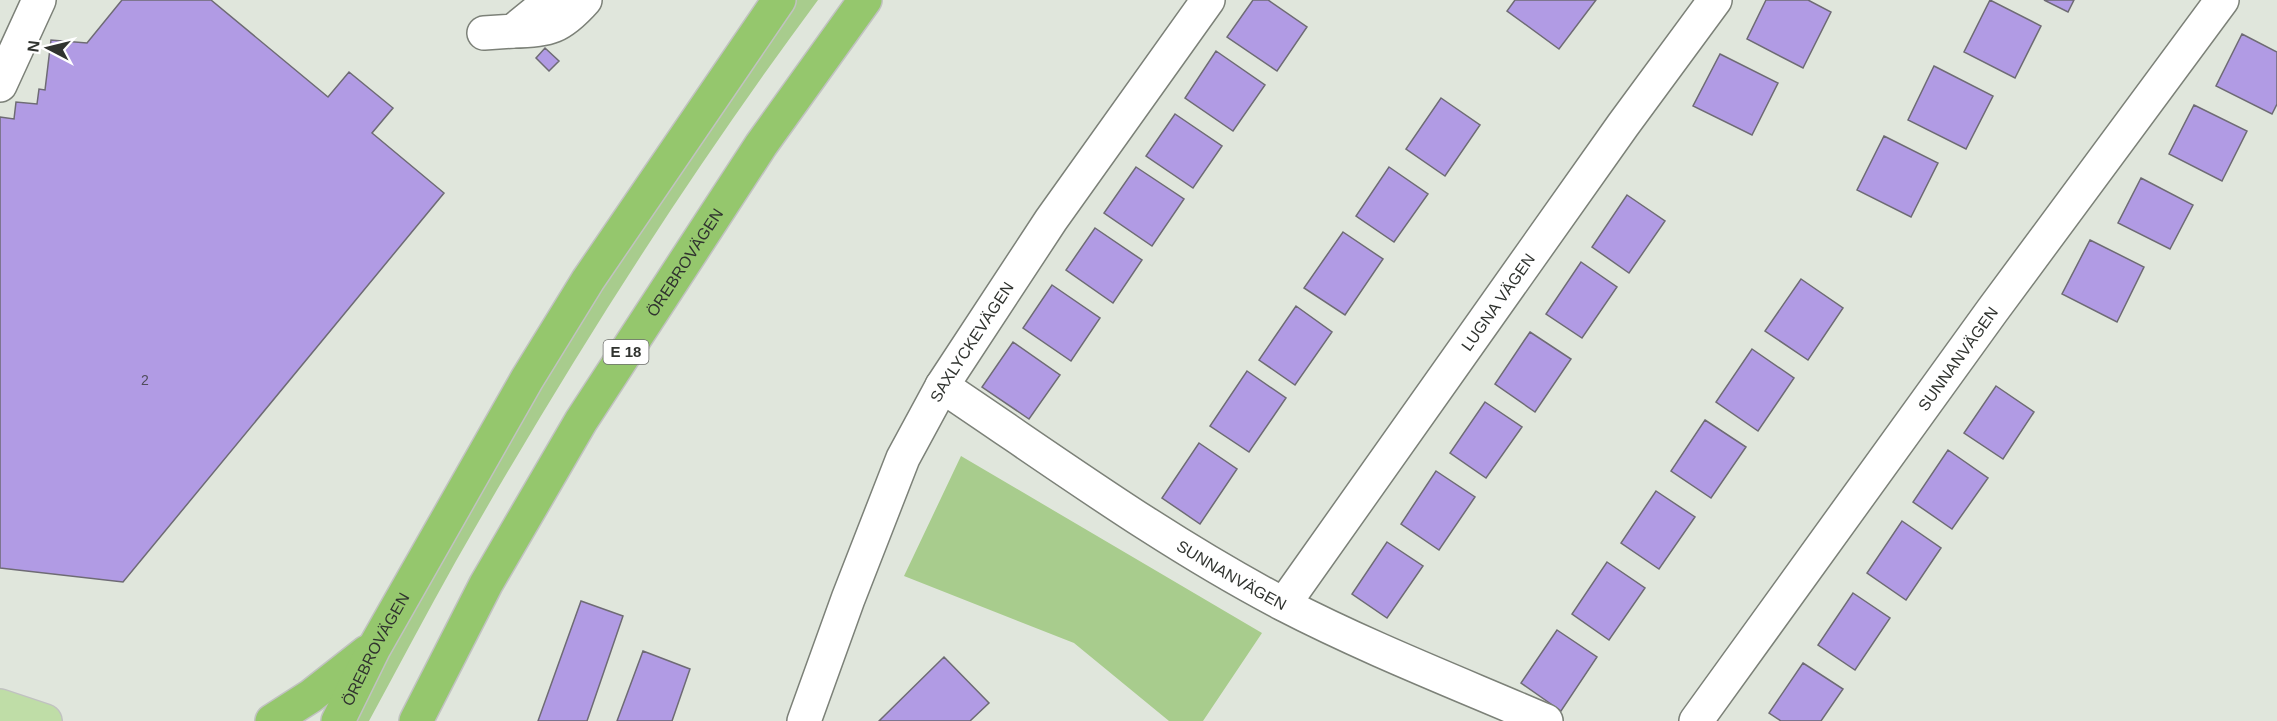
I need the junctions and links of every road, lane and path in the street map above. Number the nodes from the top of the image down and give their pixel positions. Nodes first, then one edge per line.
1 (39, 0) edge
2 (551, 0) edge
3 (585, 0) edge
4 (779, 0) edge
5 (865, 0) edge
6 (1208, 0) edge
7 (1715, 0) edge
8 (2222, 0) edge
9 (0, 85) edge
10 (942, 386) junction
11 (1284, 604) junction
12 (374, 648) junction
13 (0, 706) edge
14 (45, 721) edge
15 (272, 721) edge
16 (338, 721) edge
17 (416, 721) edge
18 (804, 721) edge
19 (1546, 721) edge
20 (1696, 721) edge

1 - 9 street
2 - 3 street
4 - 12 highway, ÖREBROVÄGEN
5 - 17 highway, ÖREBROVÄGEN / E 18
6 - 10 street, SAXLYCKEVÄGEN
7 - 11 street, LUGNA VÄGEN
8 - 20 street, SUNNANVÄGEN
10 - 11 street, SUNNANVÄGEN
10 - 18 street, SAXLYCKEVÄGEN
11 - 19 street, SUNNANVÄGEN
12 - 15 highway
12 - 16 highway, ÖREBROVÄGEN
13 - 14 main road

